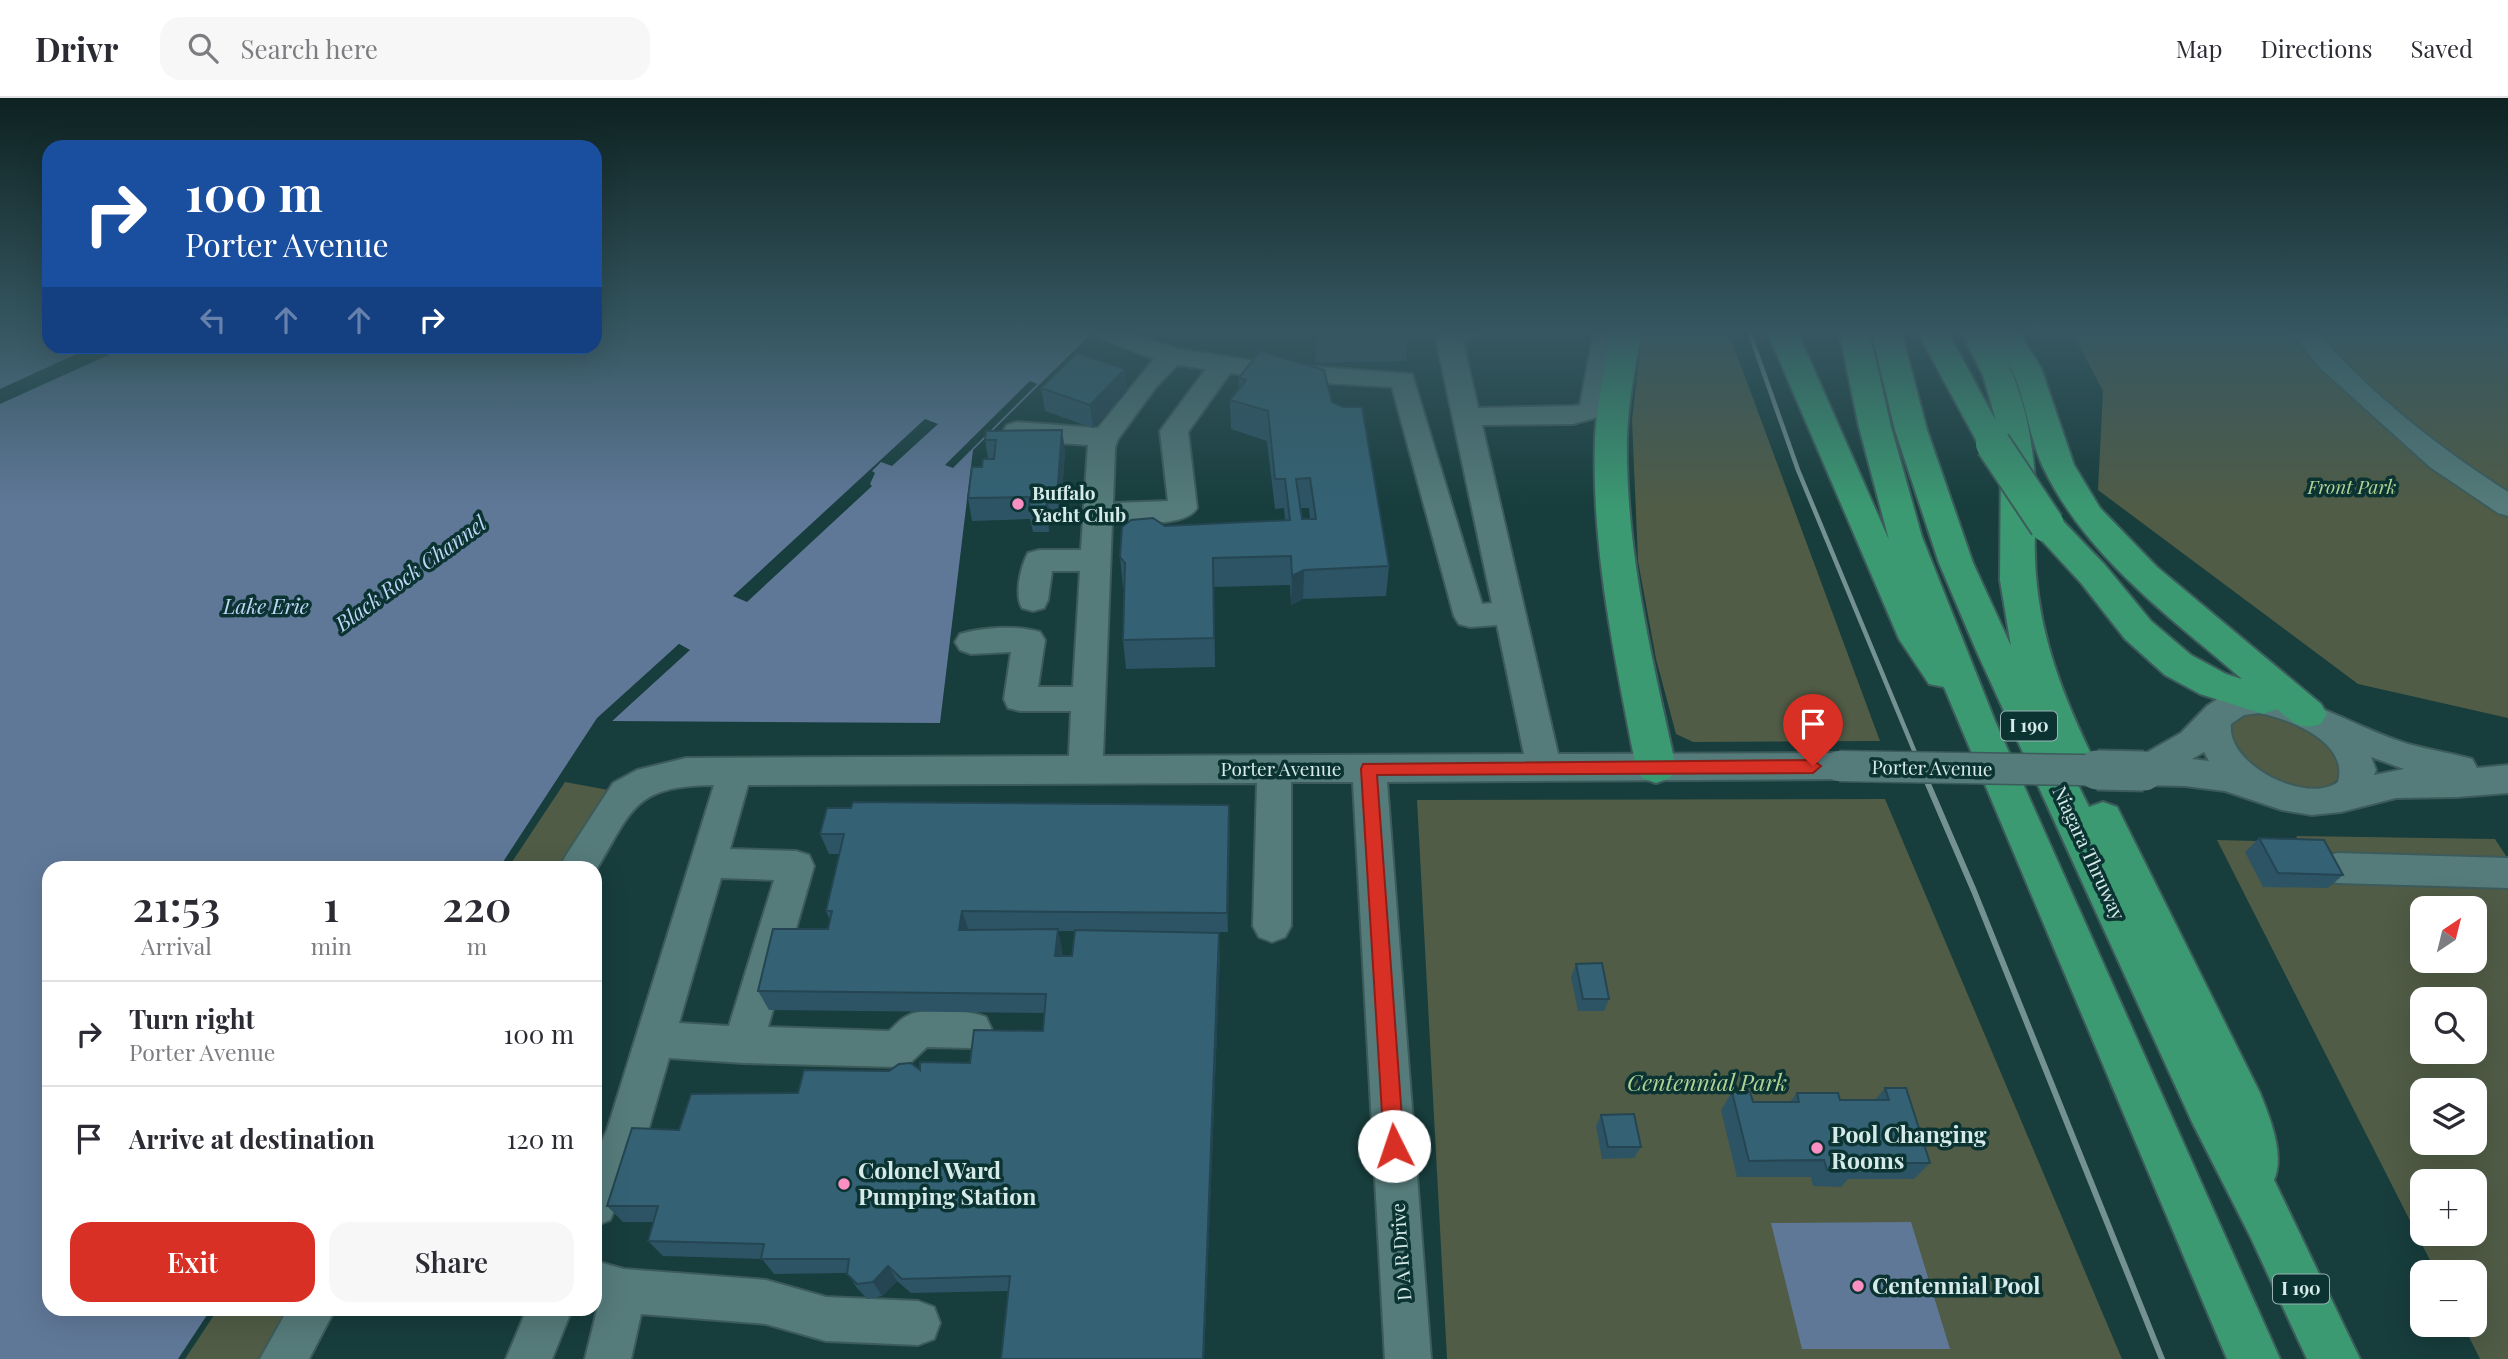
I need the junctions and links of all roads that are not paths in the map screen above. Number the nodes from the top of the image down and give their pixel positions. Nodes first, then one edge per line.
1 (1128, 390) edge
2 (1204, 390) edge
3 (1406, 390) edge
4 (1462, 390) edge
5 (1596, 390) edge
6 (1617, 390) edge
7 (1808, 390) edge
8 (1810, 390) edge
9 (1867, 390) edge
10 (1901, 390) edge
11 (1964, 390) edge
12 (2005, 390) edge
13 (2035, 390) edge
14 (2360, 390) edge
15 (1810, 395) junction
16 (1466, 417) junction
17 (1011, 431) edge
18 (1105, 437) junction
19 (2508, 506) edge
20 (1096, 513) junction
21 (1094, 561) junction
22 (1034, 600) dead end
23 (1510, 612) junction
24 (971, 642) dead end
25 (1088, 699) junction
26 (2263, 700) junction
27 (2215, 719) junction
28 (1976, 721) junction
29 (2319, 721) junction
30 (1656, 767) junction
31 (1544, 768) junction
32 (1274, 769) junction
33 (1369, 769) junction
34 (1085, 770) junction
35 (2144, 771) junction
36 (736, 772) junction
37 (2503, 787) edge
38 (2269, 792) junction
39 (2341, 799) junction
40 (582, 861) edge
41 (710, 863) junction
42 (2337, 868) edge
43 (2508, 873) edge
44 (1272, 926) dead end
45 (972, 1030) edge
46 (655, 1039) junction
47 (743, 1045) junction
48 (602, 1189) edge
49 (2268, 1219) junction
50 (609, 1287) edge
51 (309, 1316) edge
52 (547, 1316) edge
53 (918, 1323) dead end
54 (283, 1359) edge
55 (529, 1359) edge
56 (608, 1359) edge
57 (1408, 1359) edge
58 (2254, 1359) edge
59 (2334, 1359) edge

1 - 18 street
2 - 20 street
3 - 23 street
4 - 16 street
5 - 16 street
6 - 30 highway
7 - 15 highway
8 - 15 highway
9 - 28 highway, I 190
10 - 49 highway, Niagara Thruway / I 190
11 - 26 highway, bridge
12 - 49 highway
13 - 29 highway
14 - 19 street
15 - 28 highway
16 - 23 street
17 - 18 street
18 - 20 street
20 - 21 street
21 - 22 street
21 - 25 street
23 - 31 street
24 - 25 street
25 - 34 street
26 - 27 street, Porter Avenue
26 - 29 street, Porter Avenue
27 - 35 street, Porter Avenue
27 - 38 street, Porter Avenue
28 - 58 highway, I 190
29 - 37 street, Porter Avenue
29 - 39 street
30 - 31 street, Porter Avenue
30 - 35 street, Porter Avenue, bridge
31 - 33 street, Porter Avenue
32 - 33 street, Porter Avenue
32 - 34 street, Porter Avenue
32 - 44 street
33 - 57 street, D A R Drive
34 - 36 street, Porter Avenue
35 - 38 street, Porter Avenue
36 - 40 street, Porter Avenue
36 - 41 street
37 - 39 street, Porter Avenue
38 - 39 street, Porter Avenue
41 - 46 street
41 - 47 street
42 - 43 street
45 - 47 street
46 - 47 street
46 - 48 street
49 - 59 highway, Niagara Thruway / I 190
50 - 53 street
50 - 56 street
51 - 54 street
52 - 55 street

